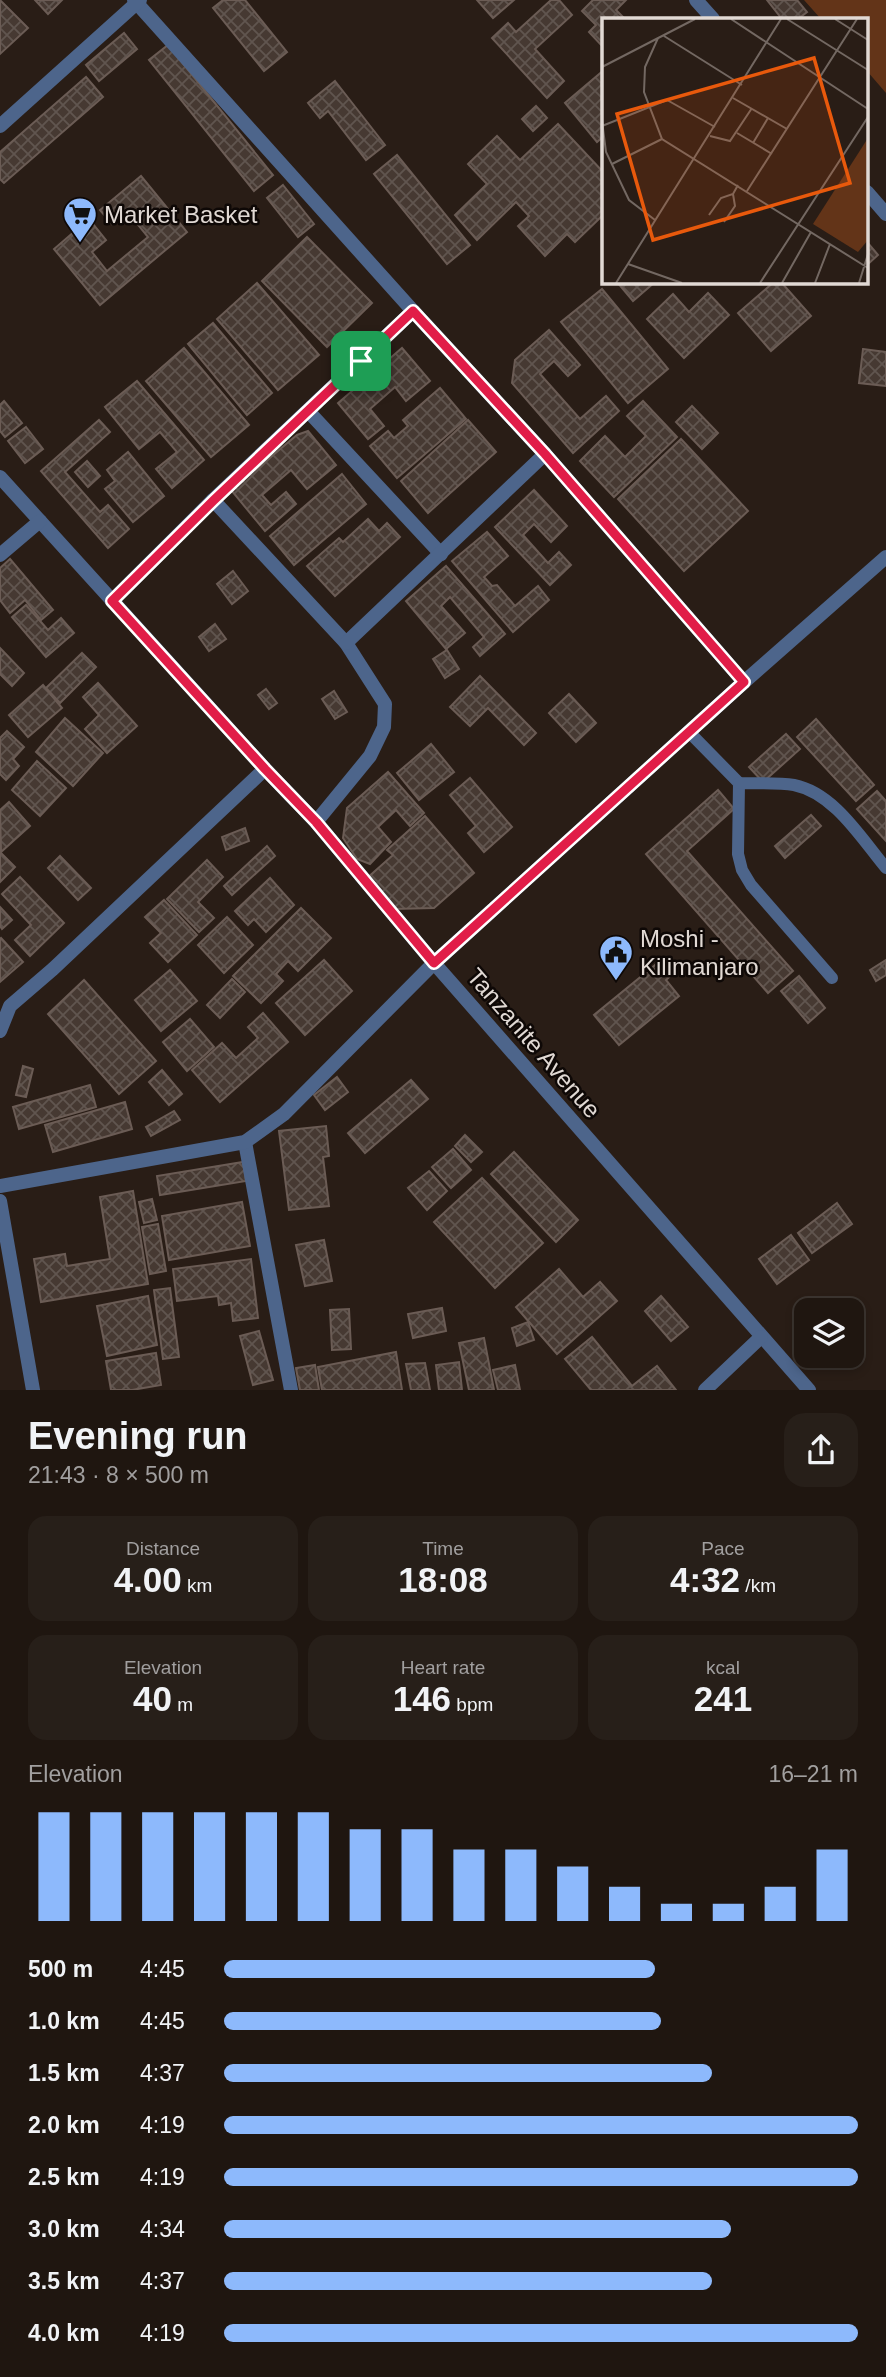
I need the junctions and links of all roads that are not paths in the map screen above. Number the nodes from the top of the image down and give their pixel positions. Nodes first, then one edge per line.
1 (696, 0) edge
2 (137, 1) edge
3 (712, 18) edge
4 (0, 125) edge
5 (868, 193) edge
6 (886, 214) edge
7 (413, 311) junction
8 (308, 411) junction
9 (545, 454) junction
10 (0, 477) edge
11 (214, 500) junction
12 (40, 521) junction
13 (441, 554) junction
14 (0, 555) edge
15 (886, 557) edge
16 (112, 601) junction
17 (346, 643) junction
18 (744, 682) junction
19 (689, 732) junction
20 (265, 769) junction
21 (739, 783) junction
22 (316, 822) junction
23 (886, 868) edge
24 (434, 963) junction
25 (832, 978) dead end
26 (0, 1031) edge
27 (245, 1142) junction
28 (0, 1186) edge
29 (0, 1201) edge
30 (761, 1337) junction
31 (33, 1390) edge
32 (291, 1390) edge
33 (705, 1390) edge
34 (810, 1390) edge

1 - 3 street
2 - 4 street
2 - 7 street
5 - 6 street
7 - 8 street
7 - 9 street
8 - 11 street
8 - 13 street
9 - 13 street
9 - 18 street
10 - 12 street, Tanzanite Avenue
11 - 16 street
11 - 17 street
12 - 14 street
12 - 16 street, Tanzanite Avenue
13 - 17 street
15 - 18 street
16 - 20 street, Tanzanite Avenue
17 - 22 street
18 - 19 street
19 - 21 lane
19 - 24 street
20 - 22 street, Tanzanite Avenue
20 - 26 street
21 - 23 lane
21 - 25 lane
22 - 24 street, Tanzanite Avenue
24 - 27 street
24 - 30 street, Tanzanite Avenue
27 - 28 street
27 - 32 street
29 - 31 street
30 - 33 street
30 - 34 street, Tanzanite Avenue

